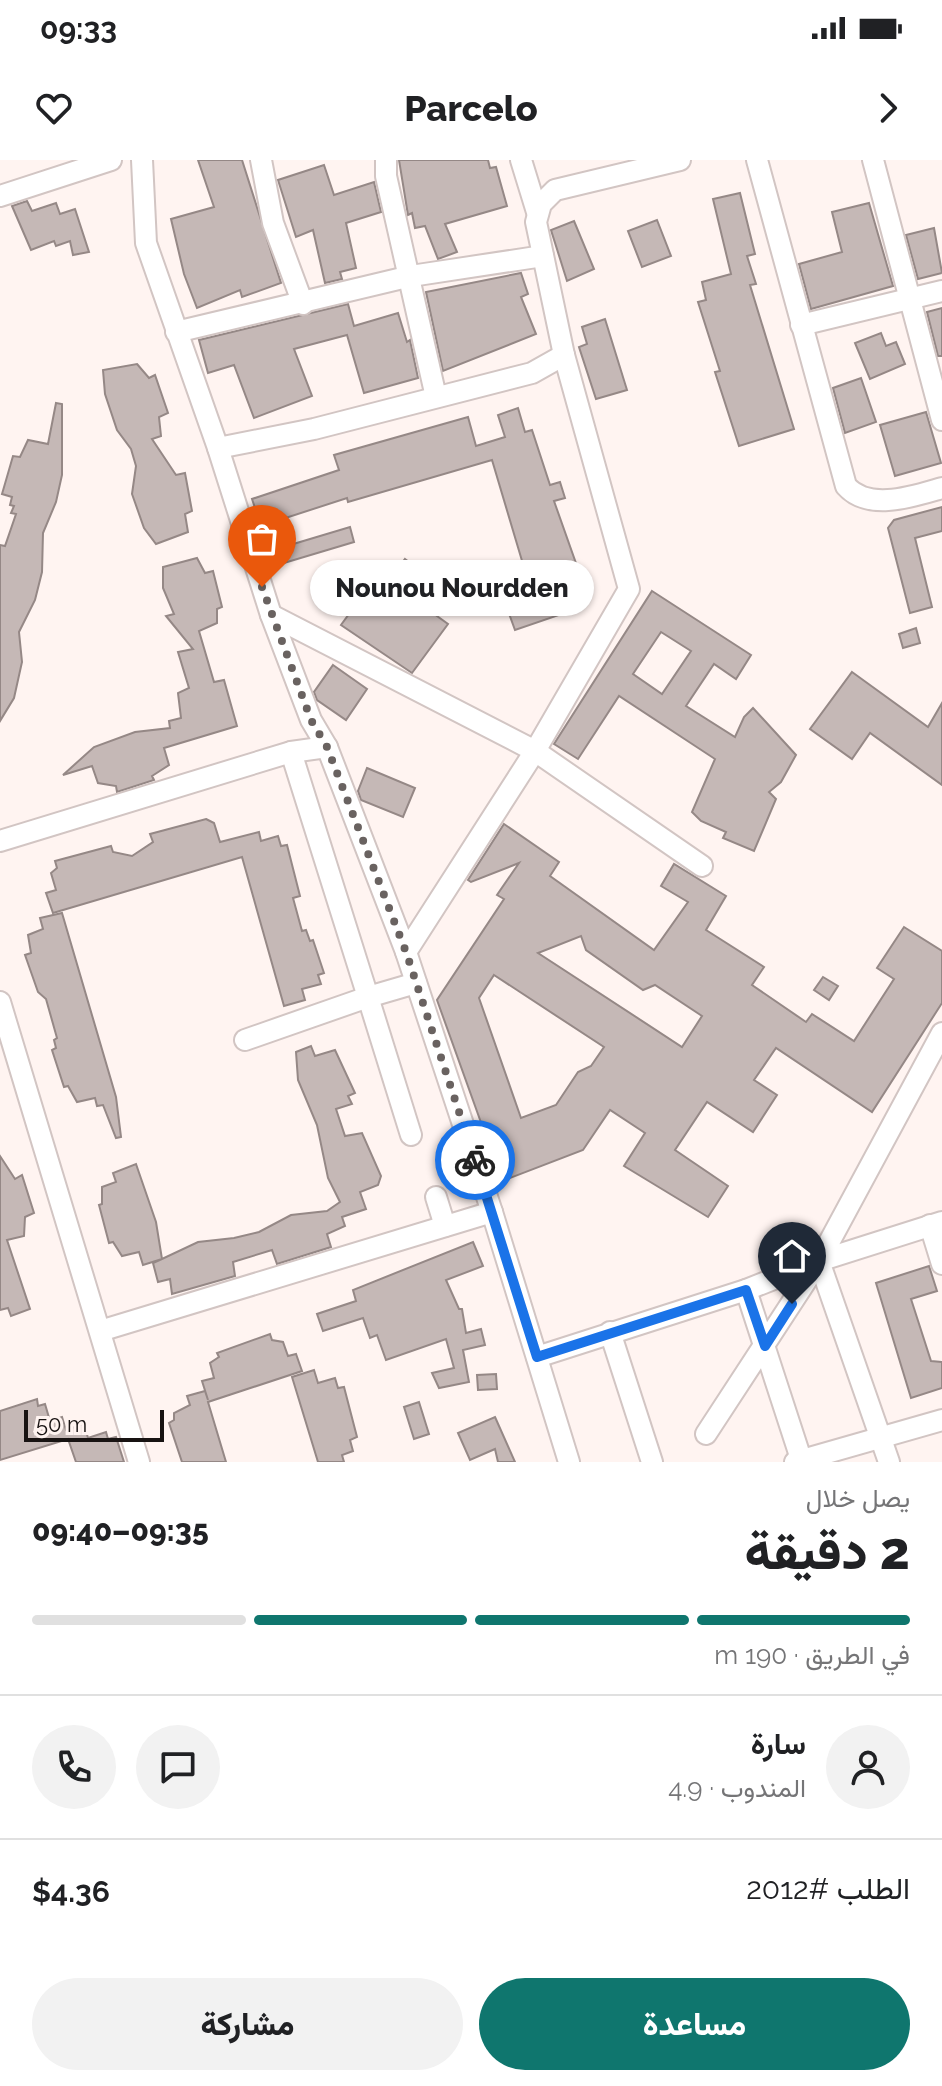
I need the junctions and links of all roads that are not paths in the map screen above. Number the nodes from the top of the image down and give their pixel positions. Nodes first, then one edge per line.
1 (111, 160) edge
2 (142, 160) edge
3 (261, 160) edge
4 (386, 160) edge
5 (521, 160) edge
6 (680, 160) edge
7 (757, 160) edge
8 (873, 160) edge
9 (0, 196) edge
10 (537, 212) junction
11 (543, 256) junction
12 (411, 276) junction
13 (942, 291) edge
14 (909, 299) junction
15 (303, 304) junction
16 (801, 325) junction
17 (176, 332) junction
18 (564, 355) junction
19 (436, 397) junction
20 (942, 420) edge
21 (218, 448) junction
22 (942, 488) edge
23 (271, 615) junction
24 (327, 747) junction
25 (535, 751) junction
26 (291, 752) junction
27 (0, 841) edge
28 (702, 866) dead end
29 (406, 952) junction
30 (416, 983) junction
31 (368, 997) junction
32 (0, 1002) edge
33 (942, 1033) edge
34 (245, 1040) dead end
35 (411, 1135) dead end
36 (436, 1197) dead end
37 (492, 1212) junction
38 (936, 1223) edge
39 (445, 1226) junction
40 (819, 1261) junction
41 (942, 1264) edge
42 (746, 1290) junction
43 (100, 1331) junction
44 (610, 1332) junction
45 (765, 1346) junction
46 (537, 1357) junction
47 (942, 1420) edge
48 (706, 1434) dead end
49 (881, 1435) junction
50 (799, 1461) edge
51 (139, 1462) edge
52 (569, 1462) edge
53 (652, 1462) edge
54 (889, 1462) edge

1 - 9 street
2 - 17 street
3 - 15 street
4 - 12 street
5 - 10 street
6 - 10 street
7 - 16 street
8 - 14 street
10 - 11 street
11 - 12 street
11 - 18 street
12 - 15 street
12 - 19 street
13 - 14 street
14 - 16 street
14 - 20 street
15 - 17 street
16 - 22 street
17 - 21 street
18 - 19 street
18 - 25 street
19 - 21 street
21 - 23 street
23 - 24 street
23 - 25 street
24 - 26 street
24 - 29 street
25 - 28 street
25 - 29 street
26 - 27 street
26 - 31 street
29 - 30 street
30 - 31 street
30 - 37 street
31 - 34 street
31 - 35 street
32 - 43 street
33 - 40 street
36 - 39 street
37 - 39 street
37 - 46 street
38 - 40 street
38 - 41 street
39 - 43 street
40 - 42 street
40 - 45 street
40 - 49 street
42 - 44 street
42 - 45 street
43 - 51 street
44 - 46 street
44 - 53 street
45 - 48 street
45 - 50 street
46 - 52 street
47 - 49 street
49 - 50 street
49 - 54 street

